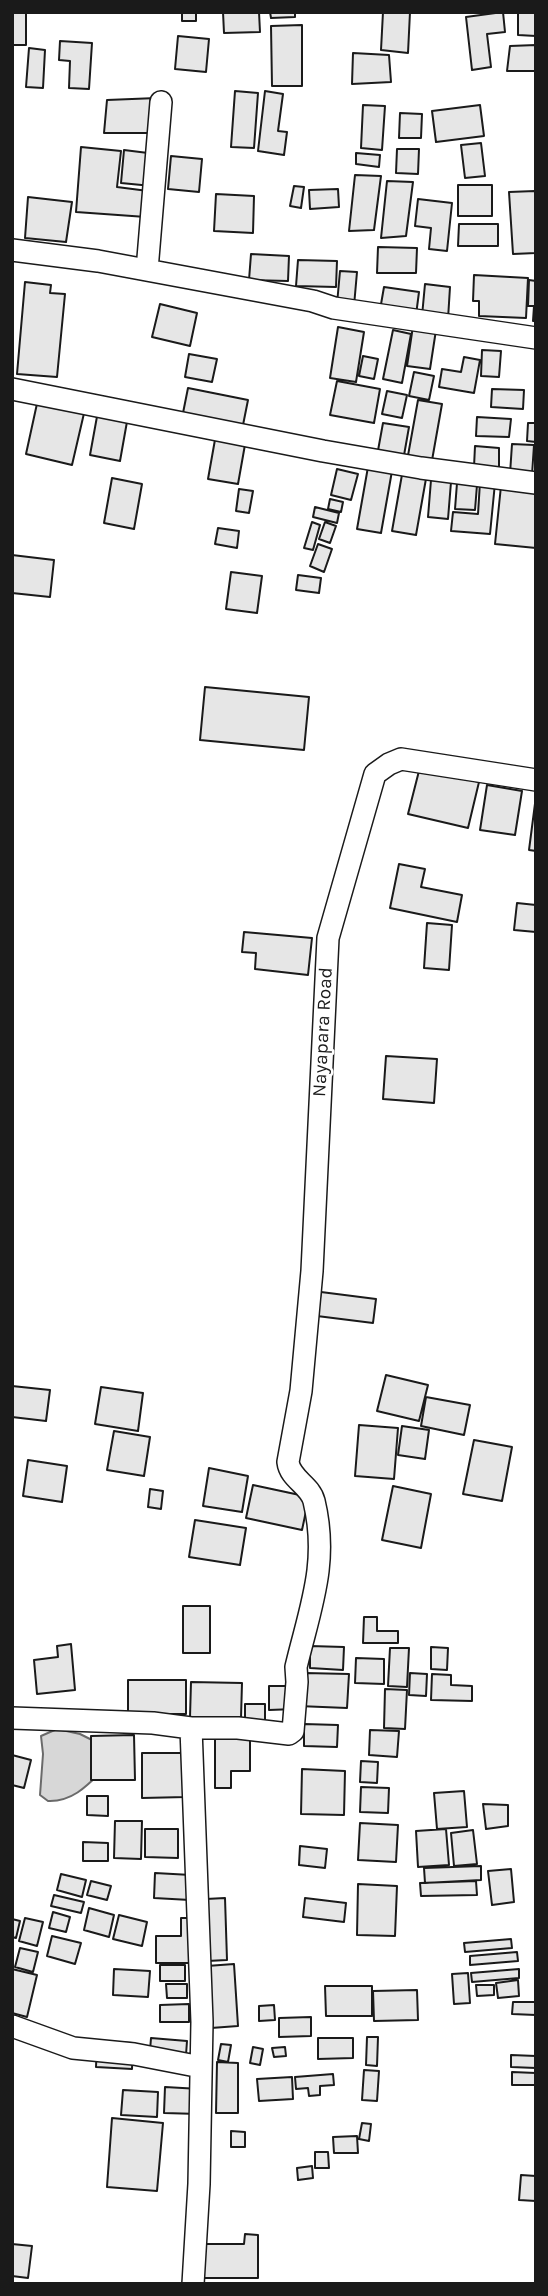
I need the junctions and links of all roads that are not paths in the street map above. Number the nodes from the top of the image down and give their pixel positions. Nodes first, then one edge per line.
1 (161, 102) dead end
2 (12, 250) edge
3 (147, 270) junction
4 (536, 338) edge
5 (12, 389) edge
6 (536, 483) edge
7 (536, 780) edge
8 (12, 1718) edge
9 (191, 1728) junction
10 (12, 2026) edge
11 (201, 2067) junction
12 (193, 2284) edge

1 - 3 street
2 - 3 street
3 - 4 street
5 - 6 street
7 - 9 street, Nayapara Road
8 - 9 street
9 - 11 street
10 - 11 street
11 - 12 street

